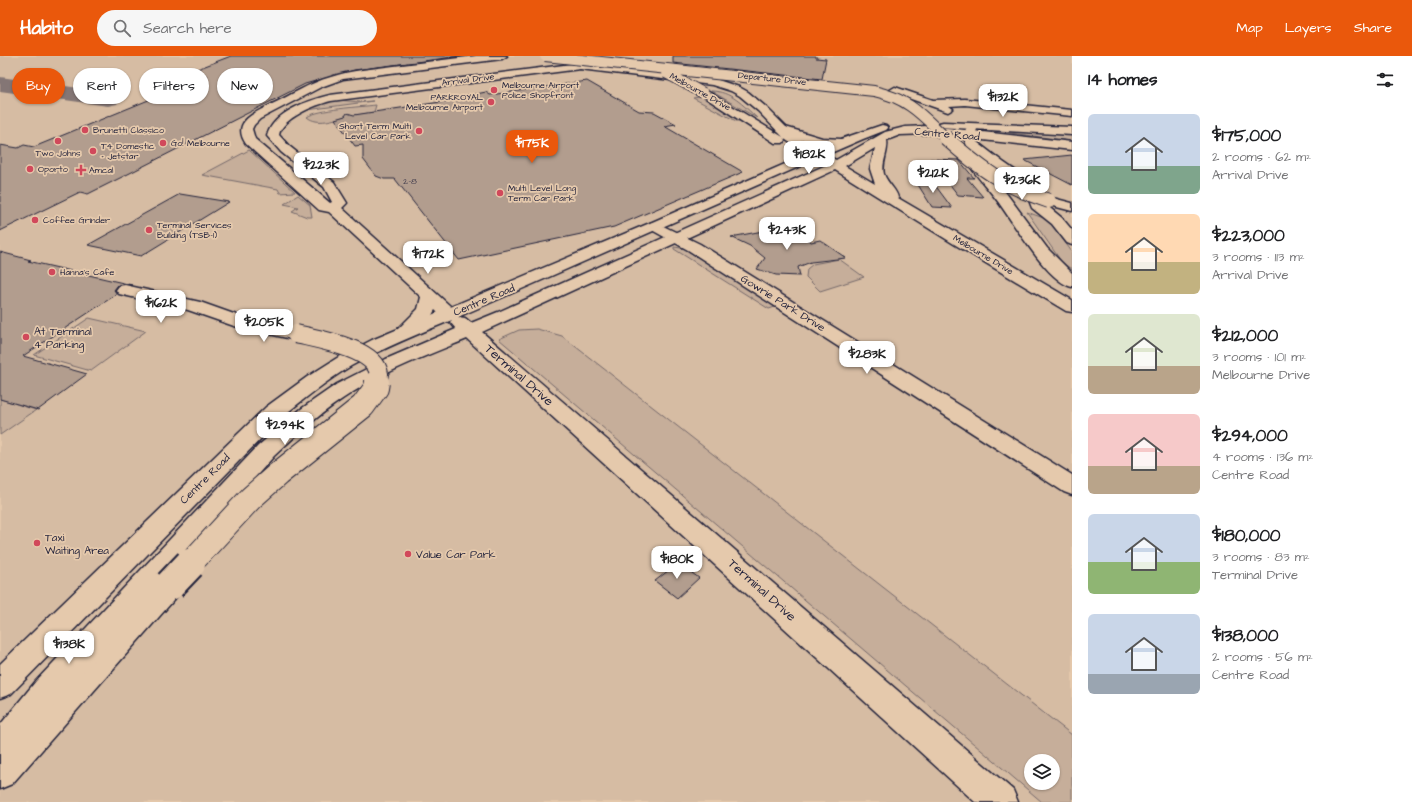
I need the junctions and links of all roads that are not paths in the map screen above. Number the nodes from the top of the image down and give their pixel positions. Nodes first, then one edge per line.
1 (502, 56) edge
2 (546, 56) edge
3 (628, 64) junction
4 (735, 89) joint
5 (895, 90) dead end
6 (934, 103) junction
7 (1072, 113) edge
8 (782, 130) junction
9 (1072, 131) edge
10 (974, 132) junction
11 (884, 134) junction
12 (845, 143) junction
13 (1072, 143) edge
14 (1072, 146) edge
15 (1072, 150) edge
16 (812, 157) junction
17 (974, 163) junction
18 (829, 168) junction
19 (896, 202) junction
20 (1072, 207) edge
21 (333, 208) junction
22 (655, 226) junction
23 (676, 237) junction
24 (1072, 240) edge
25 (1072, 282) edge
26 (119, 294) dead end
27 (430, 296) junction
28 (1072, 307) edge
29 (450, 314) junction
30 (468, 330) junction
31 (401, 335) junction
32 (1072, 486) edge
33 (0, 684) edge
34 (47, 691) junction
35 (0, 733) edge
36 (0, 751) edge
37 (0, 772) edge
38 (1001, 802) edge

1 - 21 main road
2 - 3 main road, Departure Drive, bridge
3 - 16 main road, Melbourne Drive, bridge
3 - 17 main road, Departure Drive, bridge
4 - 8 main road, Melbourne Drive
4 - 21 main road, Arrival Drive
5 - 6 main road
6 - 7 main road
6 - 10 main road
8 - 12 main road
8 - 16 main road, Melbourne Drive
9 - 10 main road
10 - 11 main road, Centre Road
10 - 11 main road, Centre Road
10 - 13 main road, Centre Road
10 - 14 main road, Centre Road
10 - 15 main road
10 - 24 main road
11 - 12 main road, Centre Road
11 - 18 main road, Centre Road
11 - 19 main road, Melbourne Drive
12 - 16 main road, Centre Road
16 - 18 main road, Melbourne Drive
16 - 22 main road, Centre Road
17 - 20 main road, bridge
17 - 25 main road
18 - 19 main road, Melbourne Drive
18 - 23 main road, Centre Road
19 - 28 main road, Melbourne Drive
21 - 27 main road
22 - 23 main road, Gowrie Park Drive
22 - 29 main road, Centre Road
23 - 30 main road, Centre Road
23 - 32 main road, Gowrie Park Drive
26 - 37 main road, bridge
27 - 29 main road
27 - 31 main road
29 - 30 main road
29 - 31 main road, Centre Road
30 - 34 main road, Centre Road
30 - 38 main road, Terminal Drive
31 - 33 main road, Centre Road
34 - 35 main road
34 - 36 main road

